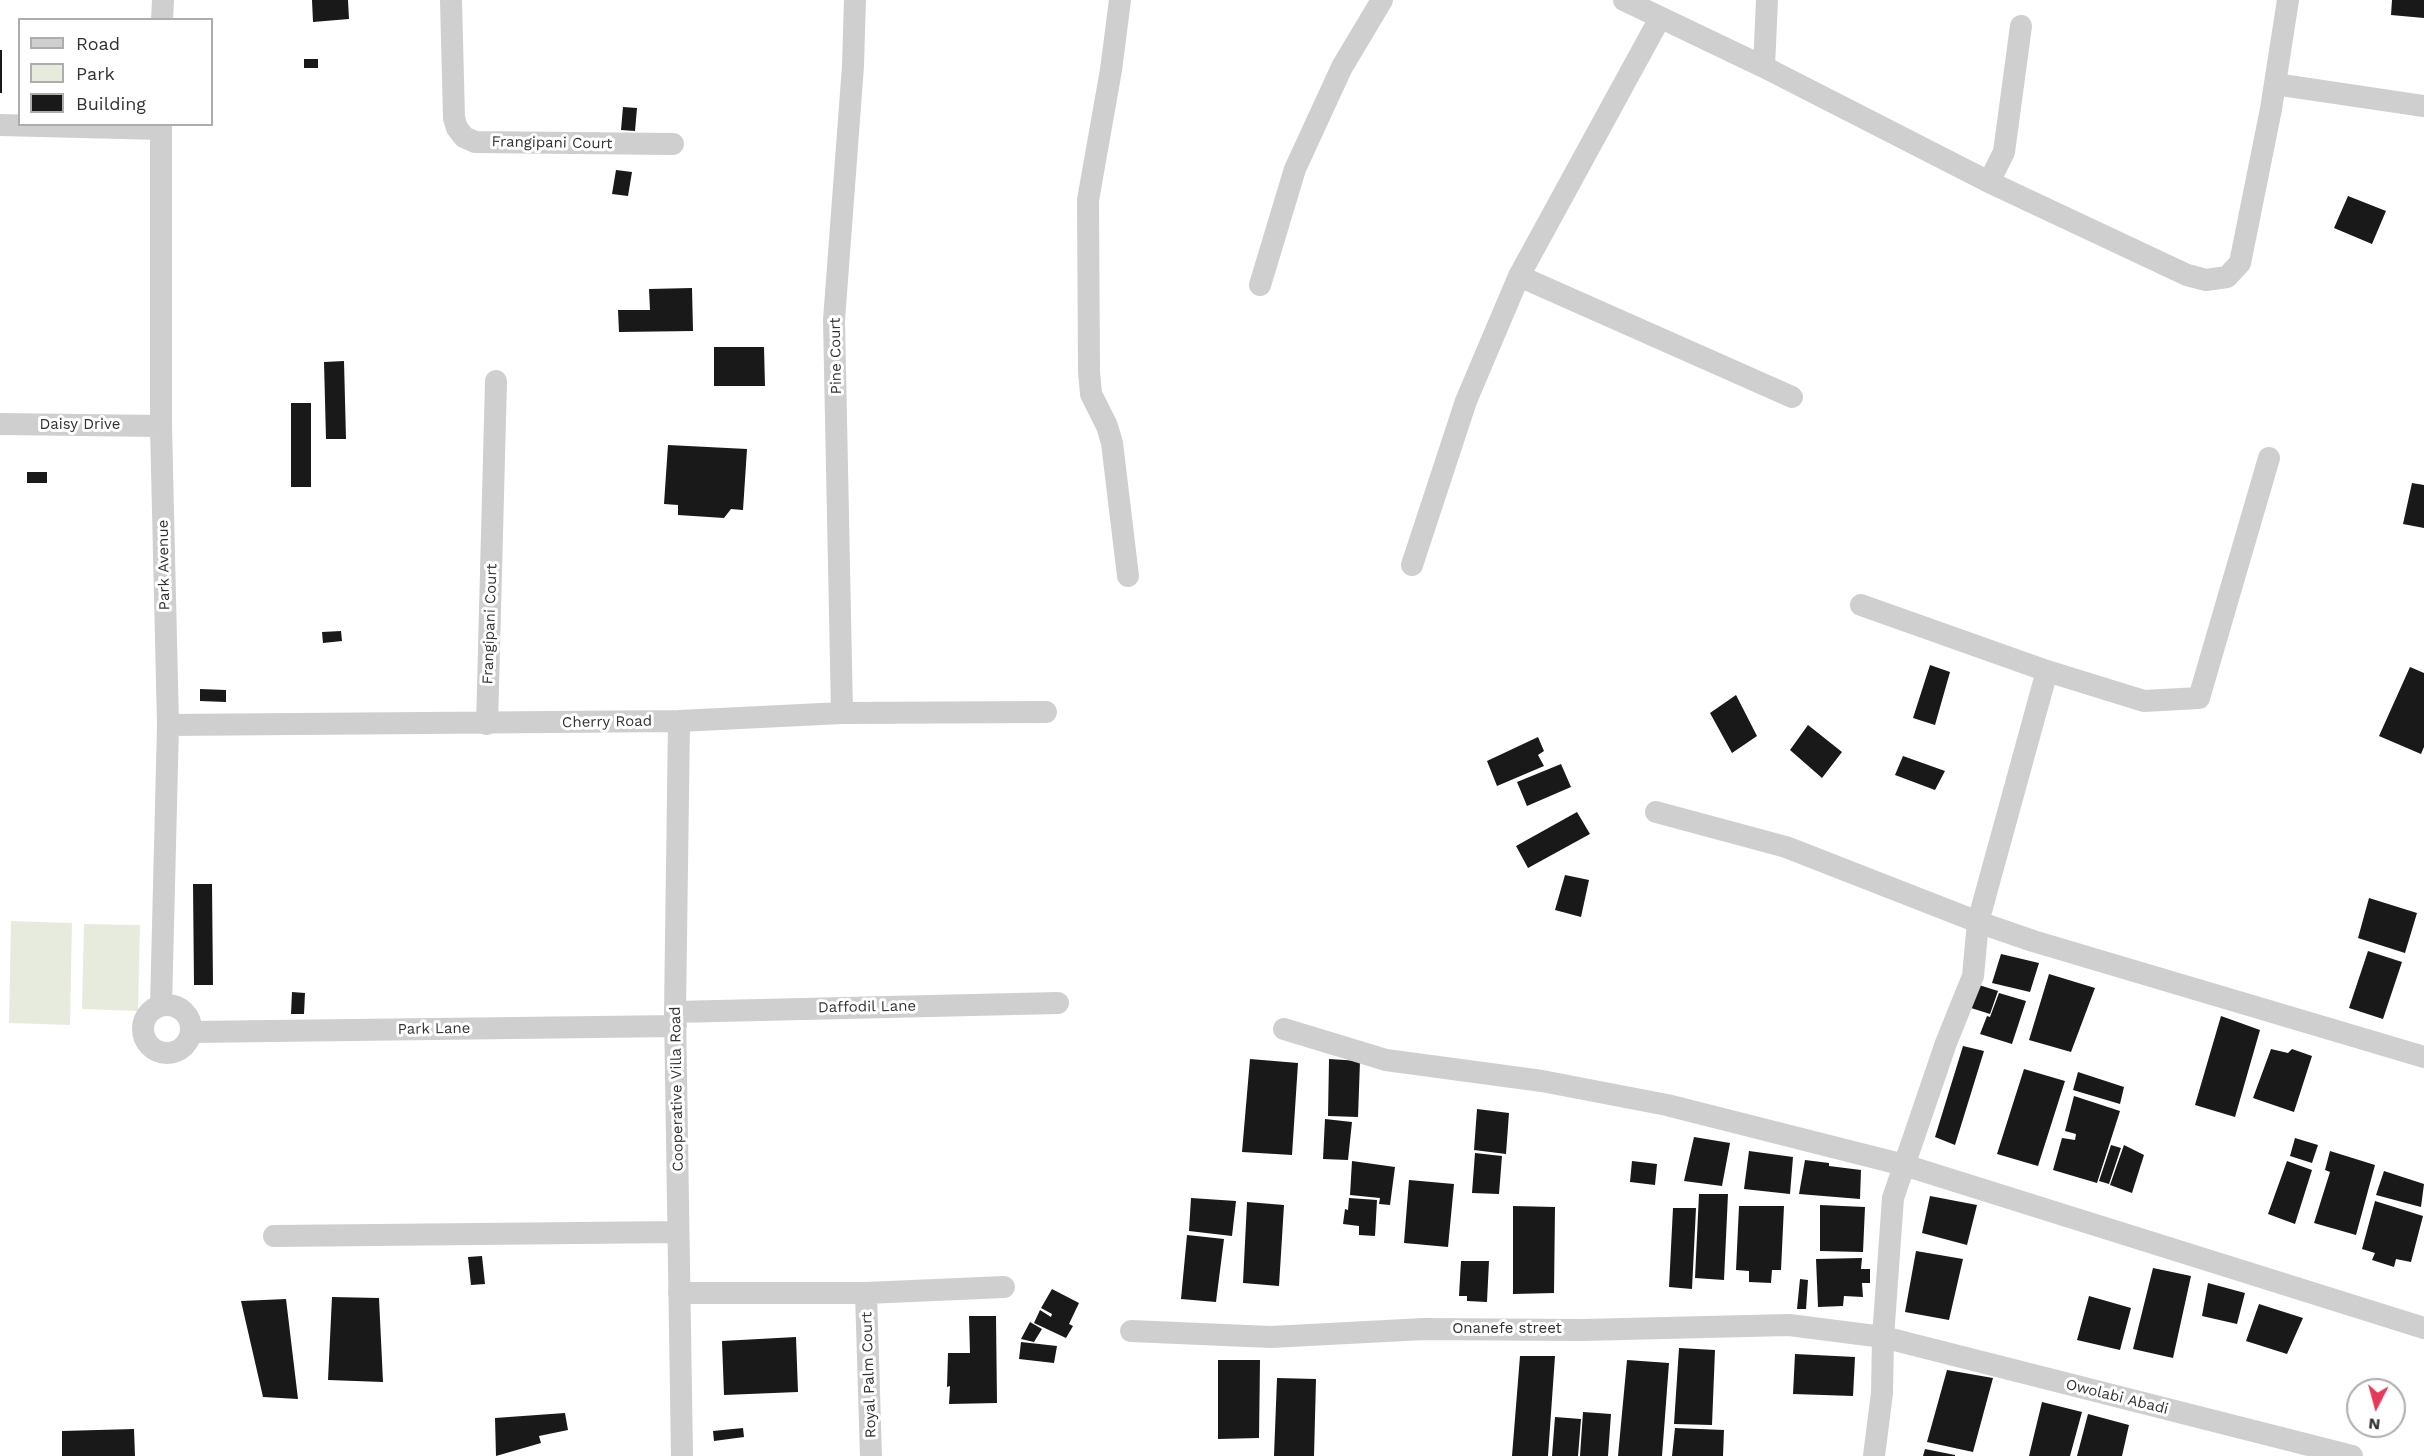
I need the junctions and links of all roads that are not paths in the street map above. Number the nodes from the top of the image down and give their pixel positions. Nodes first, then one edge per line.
1 (163, 0) edge
2 (451, 0) edge
3 (855, 0) edge
4 (1120, 0) edge
5 (1382, 0) edge
6 (1624, 0) edge
7 (1767, 0) edge
8 (2288, 0) edge
9 (162, 18) edge
10 (1660, 18) junction
11 (2021, 26) dead end
12 (1764, 67) junction
13 (2275, 84) junction
14 (2424, 106) edge
15 (0, 125) edge
16 (18, 125) edge
17 (80, 126) edge
18 (161, 127) edge
19 (673, 144) dead end
20 (1989, 182) junction
21 (1519, 276) junction
22 (1260, 285) dead end
23 (496, 381) dead end
24 (1792, 397) dead end
25 (0, 424) edge
26 (161, 426) junction
27 (2269, 459) dead end
28 (1412, 566) dead end
29 (1128, 576) dead end
30 (1861, 605) dead end
31 (2047, 671) junction
32 (842, 712) junction
33 (1046, 712) dead end
34 (679, 721) junction
35 (487, 724) junction
36 (168, 725) junction
37 (1656, 812) dead end
38 (1978, 922) junction
39 (1058, 1003) dead end
40 (161, 1006) junction
41 (676, 1019) junction
42 (1284, 1029) dead end
43 (191, 1032) junction
44 (2424, 1057) edge
45 (1904, 1165) junction
46 (678, 1232) junction
47 (274, 1236) dead end
48 (1004, 1287) dead end
49 (679, 1293) junction
50 (866, 1293) junction
51 (2424, 1328) edge
52 (1131, 1331) dead end
53 (1883, 1337) junction
54 (682, 1456) edge
55 (871, 1456) edge
56 (1874, 1456) edge
57 (2352, 1456) edge

1 - 9 street
2 - 19 street, Frangipani Court
3 - 32 street, Pine Court
4 - 29 street
5 - 22 street
6 - 10 street
7 - 12 street
8 - 13 street
10 - 12 street
10 - 21 street
11 - 20 street
12 - 20 street
13 - 14 street
13 - 20 street
15 - 16 street
17 - 18 street
18 - 26 street, Park Avenue
21 - 24 street
21 - 28 street
23 - 35 street, Frangipani Court
25 - 26 street, Daisy Drive
26 - 36 street, Park Avenue
27 - 31 street
30 - 31 street
31 - 38 street
32 - 33 street, Cherry Road
32 - 34 street, Cherry Road
34 - 35 street, Cherry Road
34 - 41 street, Cooperative Villa Road
35 - 36 street, Cherry Road
36 - 40 street, Park Avenue
37 - 38 street
38 - 44 street
38 - 45 street
39 - 41 street, Daffodil Lane
40 - 43 street
40 - 43 street
41 - 43 street, Park Lane
41 - 46 street, Cooperative Villa Road
42 - 45 street
45 - 51 street
45 - 53 street
46 - 47 street
46 - 49 street, Cooperative Villa Road
48 - 50 street
49 - 50 street
49 - 54 street, Cooperative Villa Road
50 - 55 street, Royal Palm Court
52 - 53 street, Onanefe street
53 - 56 street
53 - 57 street, Owolabi Abadi

